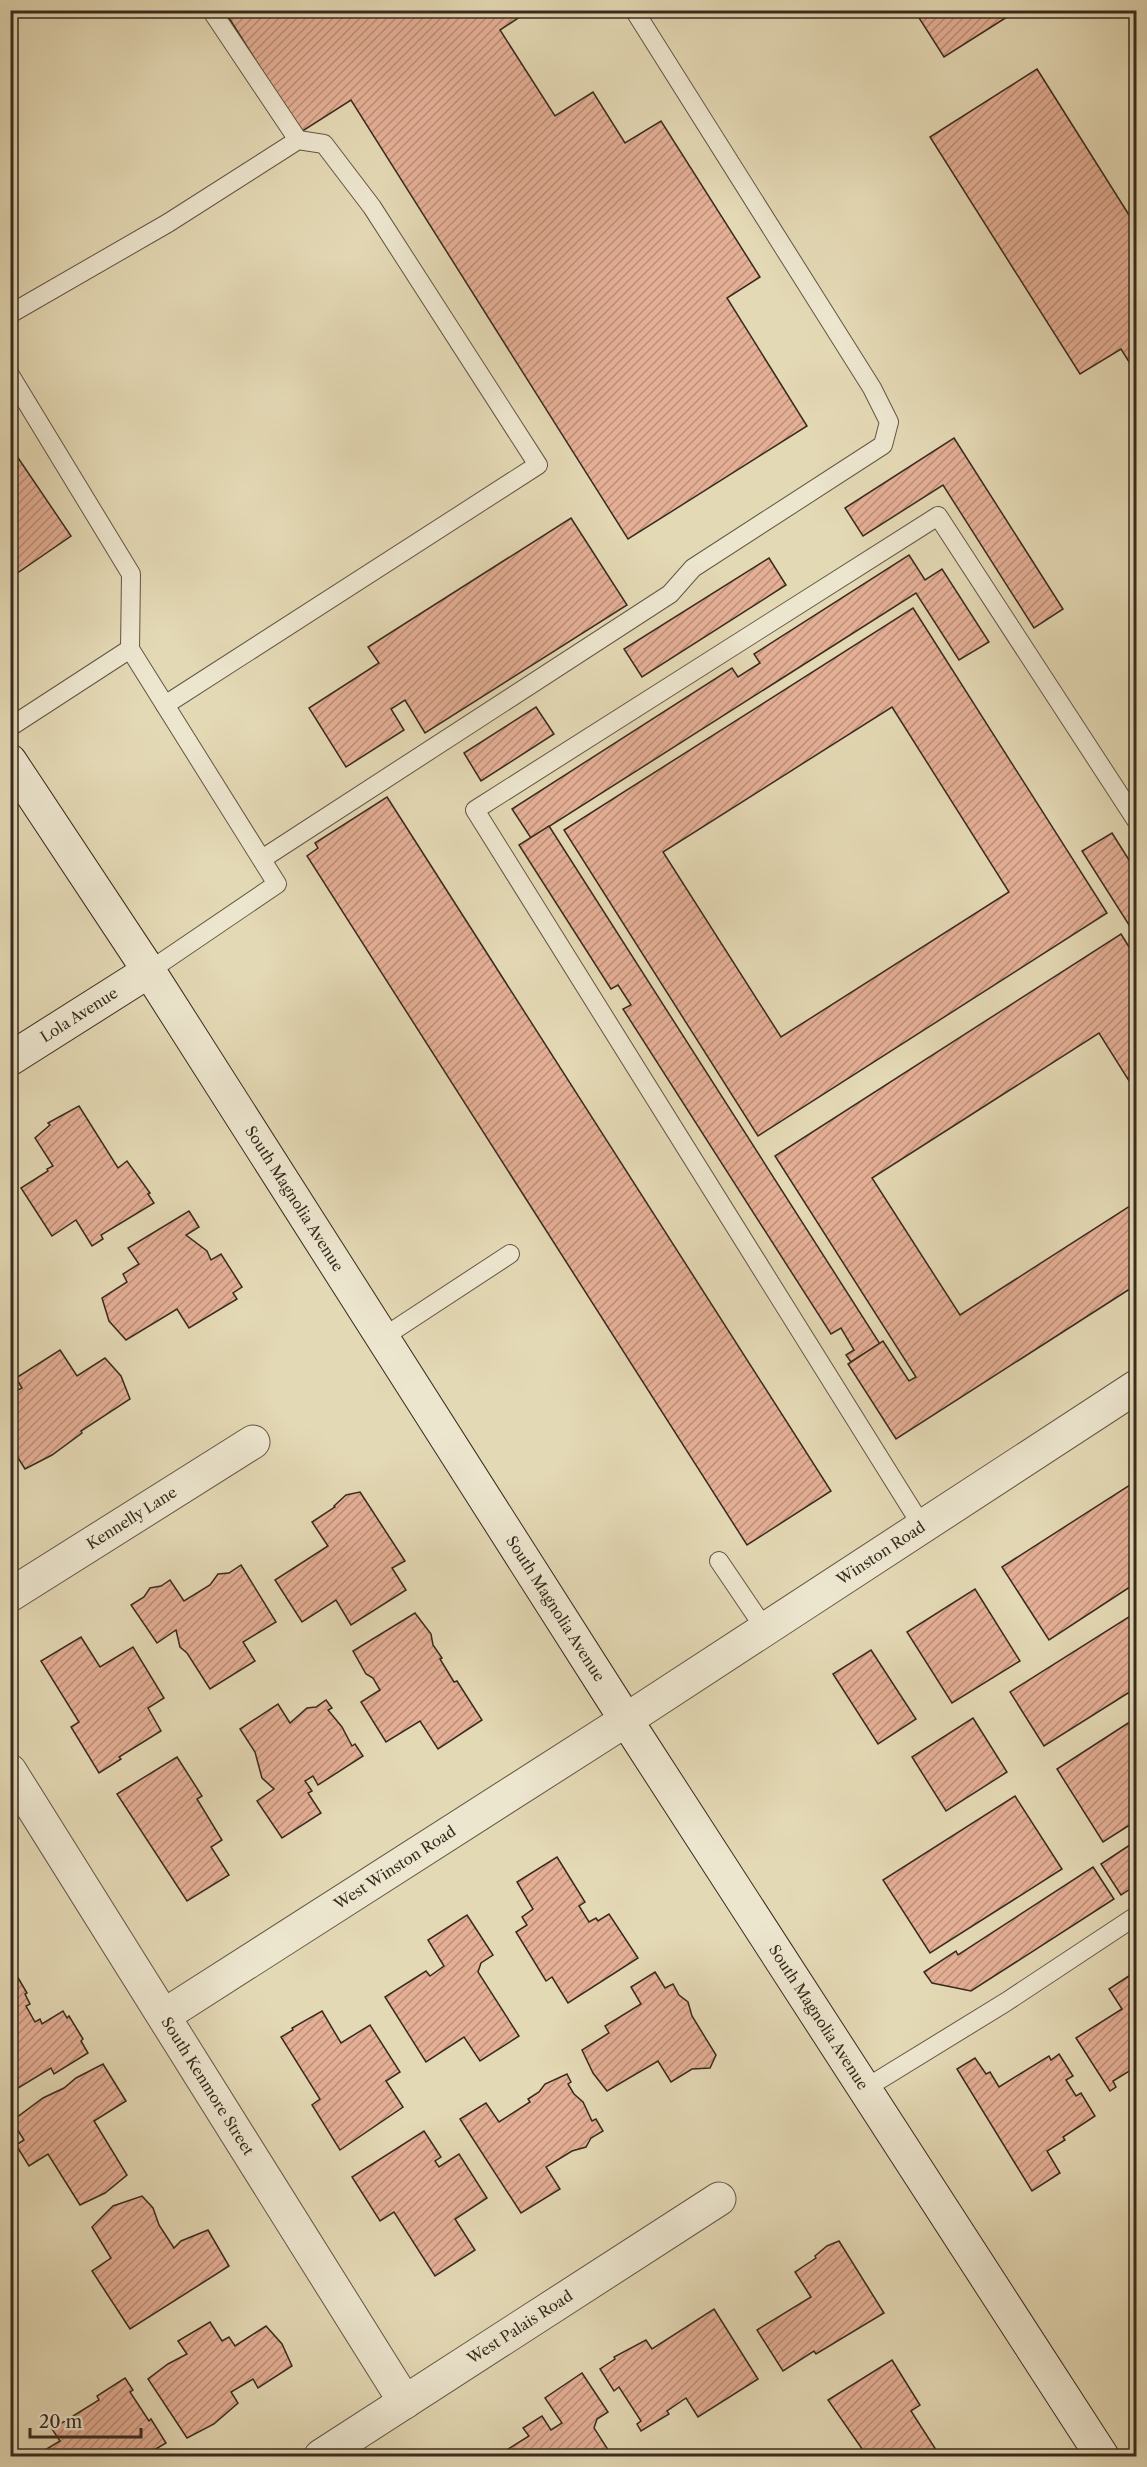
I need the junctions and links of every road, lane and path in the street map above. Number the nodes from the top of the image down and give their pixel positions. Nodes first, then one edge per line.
1 (211, 10) edge
2 (634, 10) edge
3 (298, 140) junction
4 (10, 315) edge
5 (10, 375) edge
6 (130, 649) junction
7 (165, 705) junction
8 (10, 728) edge
9 (13, 770) edge
10 (1137, 820) edge
11 (262, 859) junction
12 (148, 971) junction
13 (10, 1059) edge
14 (510, 1254) dead end
15 (382, 1338) junction
16 (1137, 1387) edge
17 (253, 1442) dead end
18 (922, 1526) junction
19 (718, 1562) dead end
20 (10, 1595) edge
21 (765, 1629) junction
22 (626, 1720) junction
23 (10, 1771) edge
24 (1137, 1916) edge
25 (165, 2015) junction
26 (866, 2088) junction
27 (719, 2199) dead end
28 (405, 2402) junction
29 (321, 2457) edge
30 (1102, 2457) edge

1 - 3 lane
2 - 11 lane
3 - 4 lane
3 - 7 lane
5 - 6 lane
6 - 7 lane
6 - 8 lane
7 - 11 lane
9 - 12 street, South Magnolia Avenue
10 - 18 lane
11 - 12 lane
12 - 13 street, Lola Avenue
12 - 15 street, South Magnolia Avenue
14 - 15 lane
15 - 22 street, South Magnolia Avenue
16 - 18 street, Winston Road
17 - 20 street, Kennelly Lane
18 - 21 street, Winston Road
19 - 21 lane
21 - 22 street, Winston Road
22 - 25 street, West Winston Road
22 - 26 street, South Magnolia Avenue
23 - 25 street, South Kenmore Street
24 - 26 lane
25 - 28 street, South Kenmore Street
26 - 30 street, South Magnolia Avenue
27 - 28 street, West Palais Road
28 - 29 street, West Palais Road

